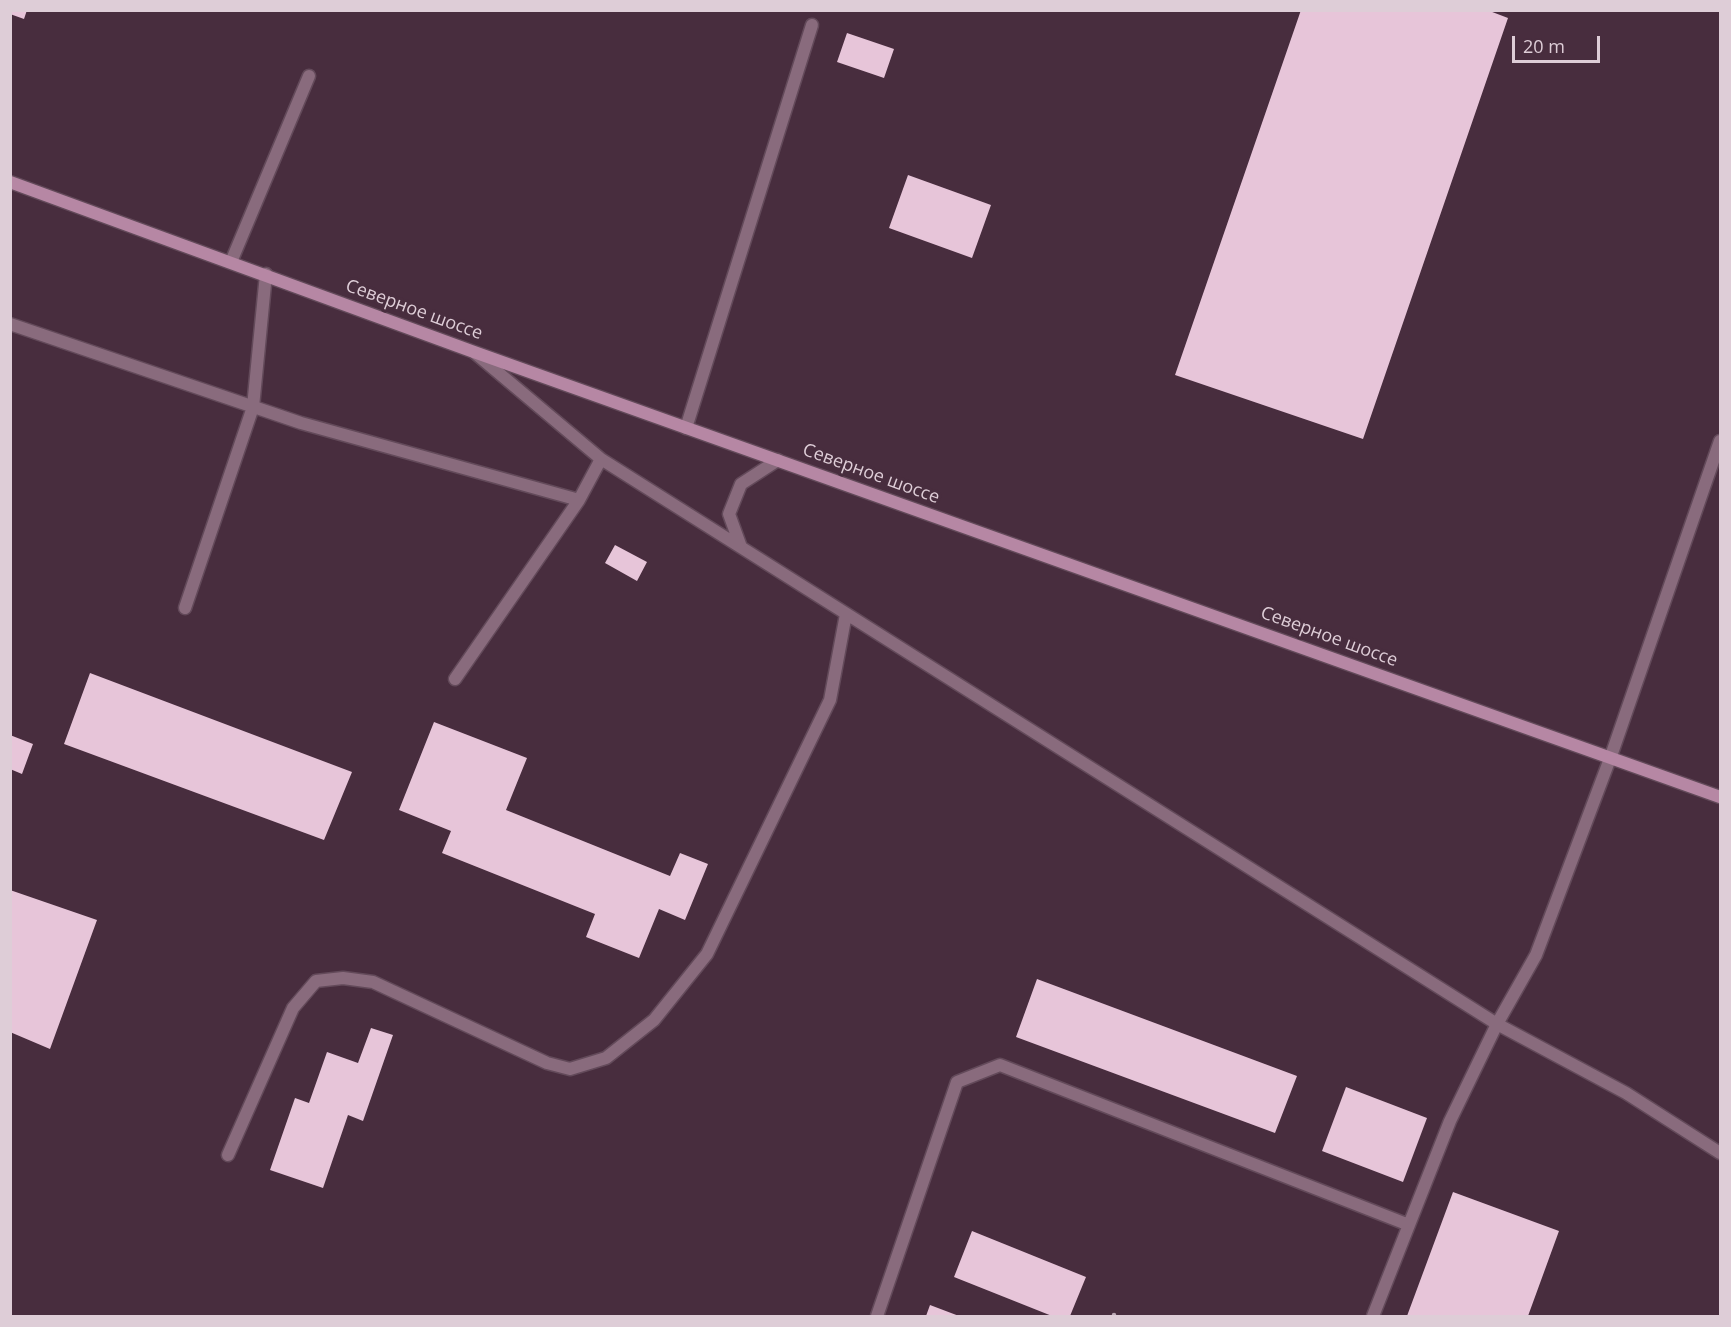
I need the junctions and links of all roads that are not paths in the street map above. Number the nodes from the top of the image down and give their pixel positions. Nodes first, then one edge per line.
1 (812, 25) dead end
2 (309, 76) dead end
3 (10, 182) edge
4 (231, 262) junction
5 (266, 274) junction
6 (10, 324) edge
7 (474, 352) junction
8 (253, 407) junction
9 (686, 428) junction
10 (1720, 441) edge
11 (601, 459) junction
12 (777, 460) junction
13 (579, 500) junction
14 (741, 547) junction
15 (185, 608) dead end
16 (846, 614) junction
17 (455, 679) dead end
18 (1611, 756) junction
19 (1720, 797) edge
20 (1497, 1024) junction
21 (1720, 1153) edge
22 (228, 1155) dead end
23 (1409, 1225) junction
24 (877, 1317) edge
25 (1372, 1317) edge

1 - 9 lane
2 - 4 lane
3 - 4 main road, Северное шоссе
4 - 5 main road, Северное шоссе
5 - 7 main road, Северное шоссе
5 - 8 lane
6 - 8 lane
7 - 9 main road, Северное шоссе
7 - 11 lane
8 - 13 lane
8 - 15 lane
9 - 12 main road, Северное шоссе
10 - 18 lane
11 - 13 lane
11 - 14 lane
12 - 14 lane
12 - 18 main road, Северное шоссе
13 - 17 lane
14 - 16 lane
16 - 20 lane
16 - 22 lane
18 - 19 main road, Северное шоссе
18 - 20 lane
20 - 21 lane
20 - 23 lane
23 - 24 lane
23 - 25 lane

